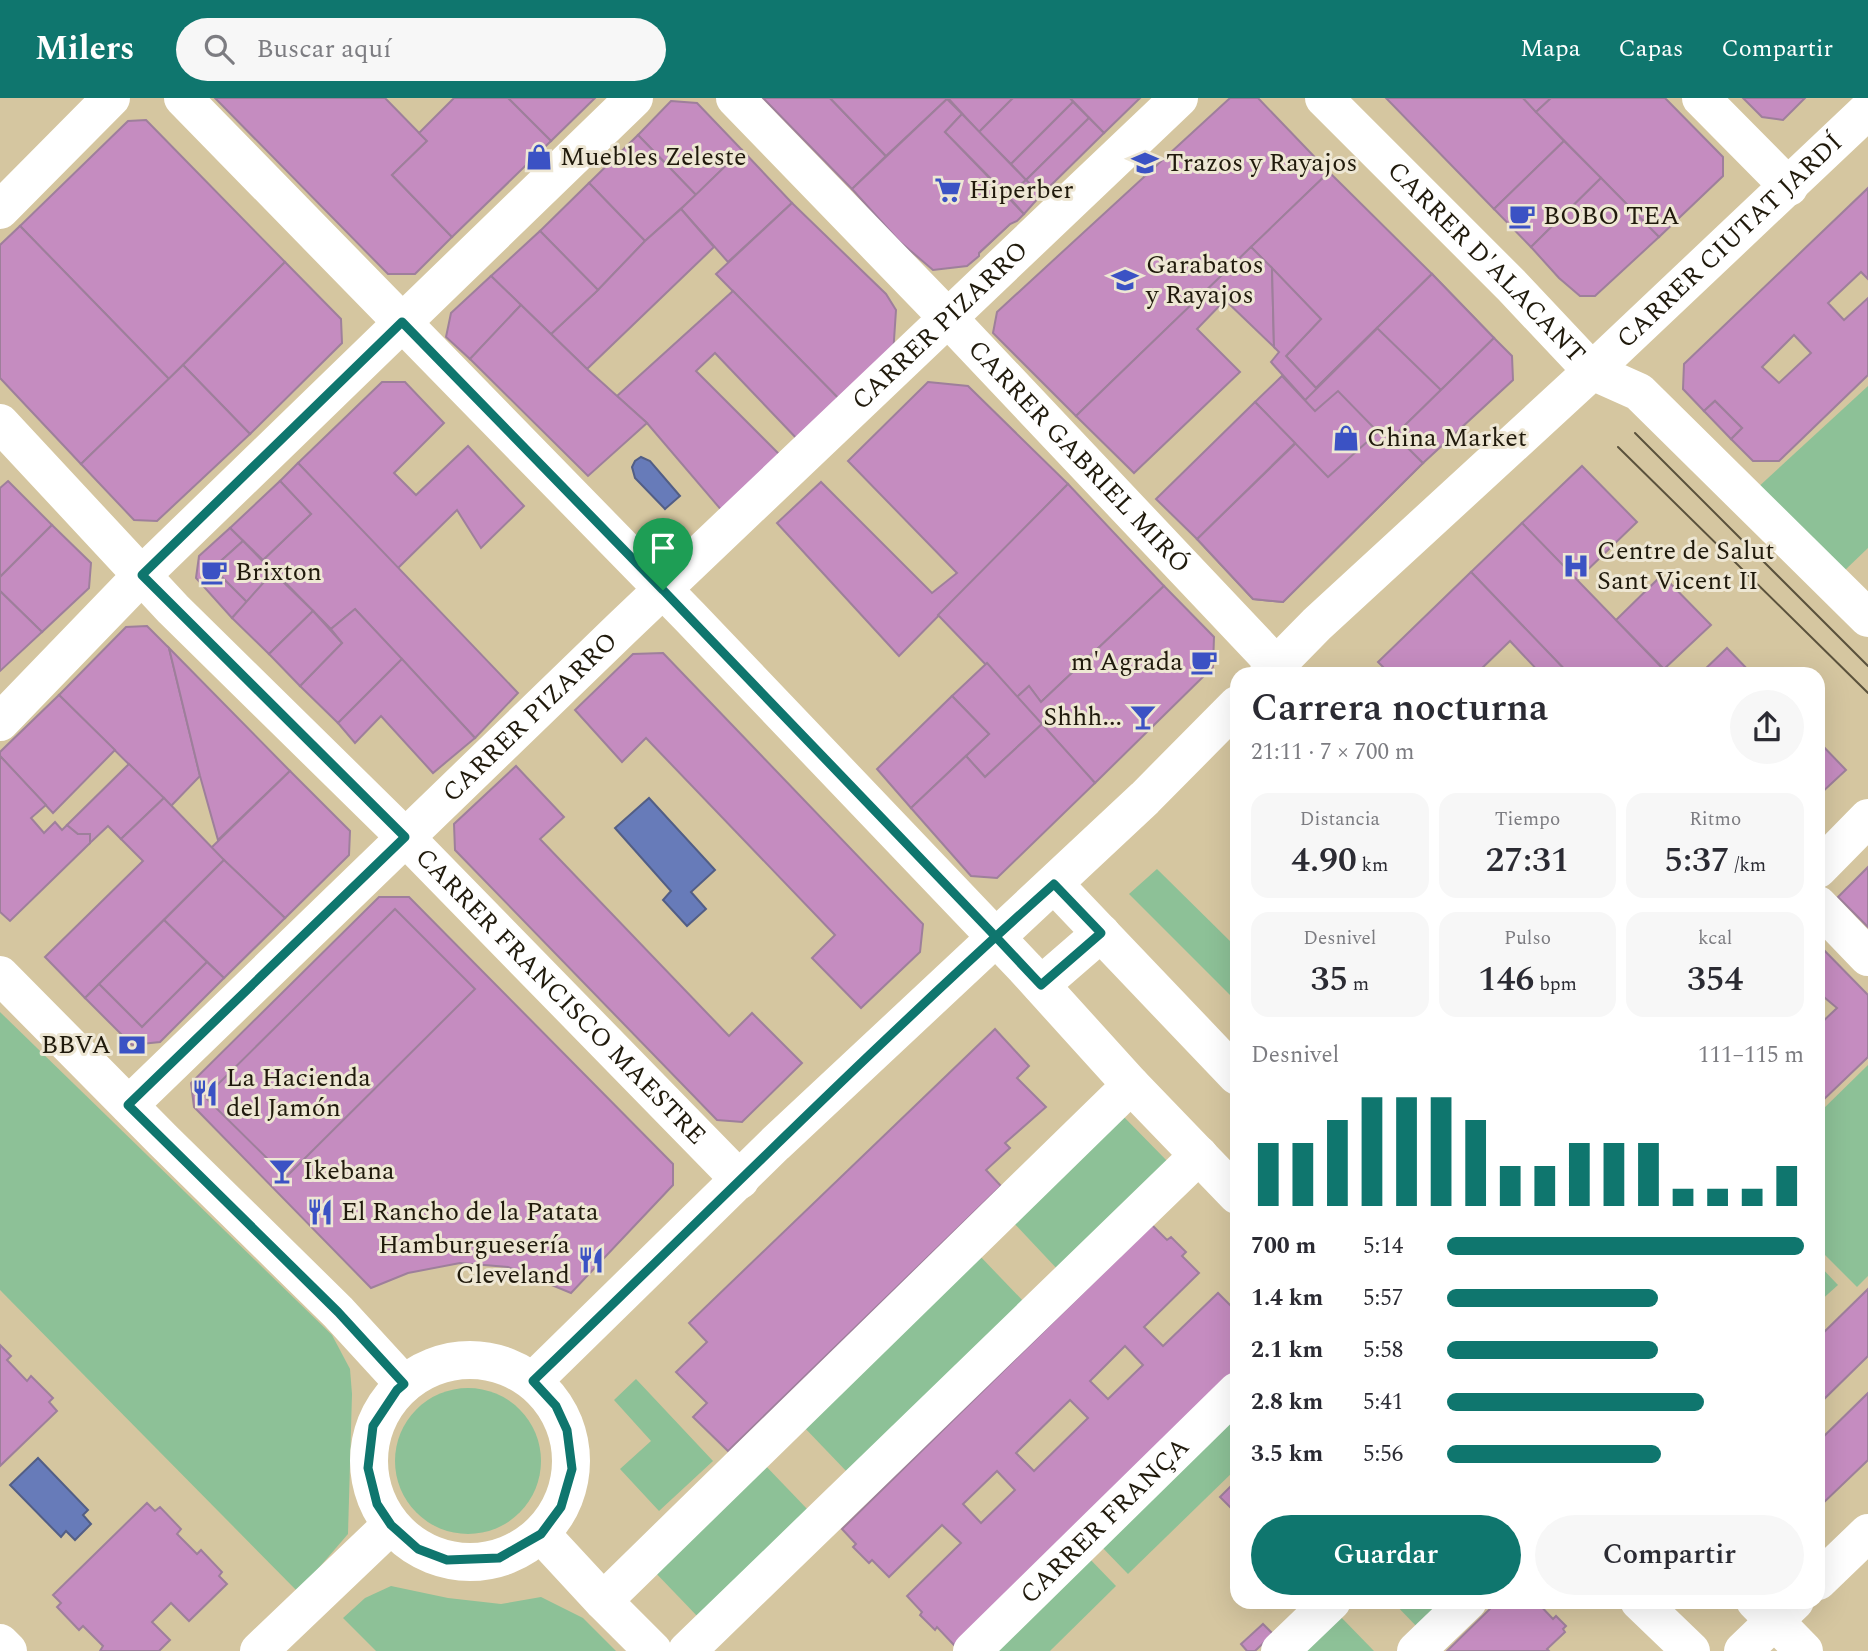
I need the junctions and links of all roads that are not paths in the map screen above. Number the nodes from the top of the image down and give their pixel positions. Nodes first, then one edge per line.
1 (111, 98) edge
2 (183, 98) edge
3 (634, 98) edge
4 (735, 98) edge
5 (1179, 98) edge
6 (1324, 98) edge
7 (1701, 98) edge
8 (1868, 110) edge
9 (1789, 187) junction
10 (0, 210) edge
11 (947, 317) junction
12 (402, 322) junction
13 (1592, 372) junction
14 (0, 423) edge
15 (142, 575) junction
16 (663, 590) junction
17 (1868, 618) edge
18 (1269, 667) edge
19 (1275, 667) edge
20 (1230, 712) edge
21 (0, 722) edge
22 (1868, 818) edge
23 (405, 837) junction
24 (1825, 862) edge
25 (1054, 884) junction
26 (1825, 912) edge
27 (1101, 933) junction
28 (996, 937) junction
29 (1868, 957) edge
30 (0, 975) edge
31 (1041, 985) junction
32 (1230, 1069) edge
33 (1131, 1085) junction
34 (128, 1105) junction
35 (1199, 1155) junction
36 (740, 1180) junction
37 (1230, 1188) edge
38 (533, 1381) junction
39 (404, 1384) junction
40 (1230, 1398) edge
41 (391, 1525) junction
42 (1868, 1533) edge
43 (541, 1534) junction
44 (1825, 1574) edge
45 (603, 1601) junction
46 (1324, 1609) edge
47 (1460, 1609) edge
48 (1647, 1609) edge
49 (1774, 1609) edge
50 (1776, 1609) edge
51 (0, 1643) edge
52 (8, 1651) edge
53 (259, 1651) edge
54 (653, 1651) edge
55 (687, 1651) edge
56 (972, 1651) edge
57 (1280, 1651) edge
58 (1416, 1651) edge
59 (1691, 1651) edge
60 (1743, 1651) edge
61 (1804, 1651) edge

1 - 10 street
2 - 12 street
3 - 12 street
4 - 11 street, CARRER GABRIEL MIRÓ
5 - 11 street, CARRER PIZARRO
6 - 13 street, CARRER D'ALACANT
7 - 9 street
8 - 9 street, CARRER CIUTAT JARDÍ
9 - 13 street, CARRER CIUTAT JARDÍ
11 - 16 street, CARRER PIZARRO
11 - 18 street, CARRER GABRIEL MIRÓ
12 - 15 street
12 - 16 street
13 - 17 street, CARRER D'ALACANT
13 - 19 street, CARRER CIUTAT JARDÍ
14 - 15 street, CARRER FRANCISCO MAESTRE
15 - 21 street
15 - 23 street, CARRER FRANCISCO MAESTRE
16 - 23 street, CARRER PIZARRO
16 - 28 street
20 - 25 street
22 - 24 street
23 - 34 street, CARRER PIZARRO
23 - 36 street, CARRER FRANCISCO MAESTRE
25 - 27 street
25 - 28 street
26 - 29 street
27 - 31 street
27 - 32 street
28 - 31 street
28 - 36 street
30 - 34 street
31 - 33 street
33 - 35 street
33 - 45 street
34 - 39 street
35 - 37 street
35 - 55 street
36 - 38 street
38 - 39 street
38 - 43 street
39 - 41 street
40 - 56 street, CARRER FRANÇA
41 - 43 street
41 - 53 street
42 - 44 street
43 - 45 street
45 - 54 street
46 - 57 street
47 - 58 street
48 - 59 street
49 - 60 street
50 - 61 street
51 - 52 street

